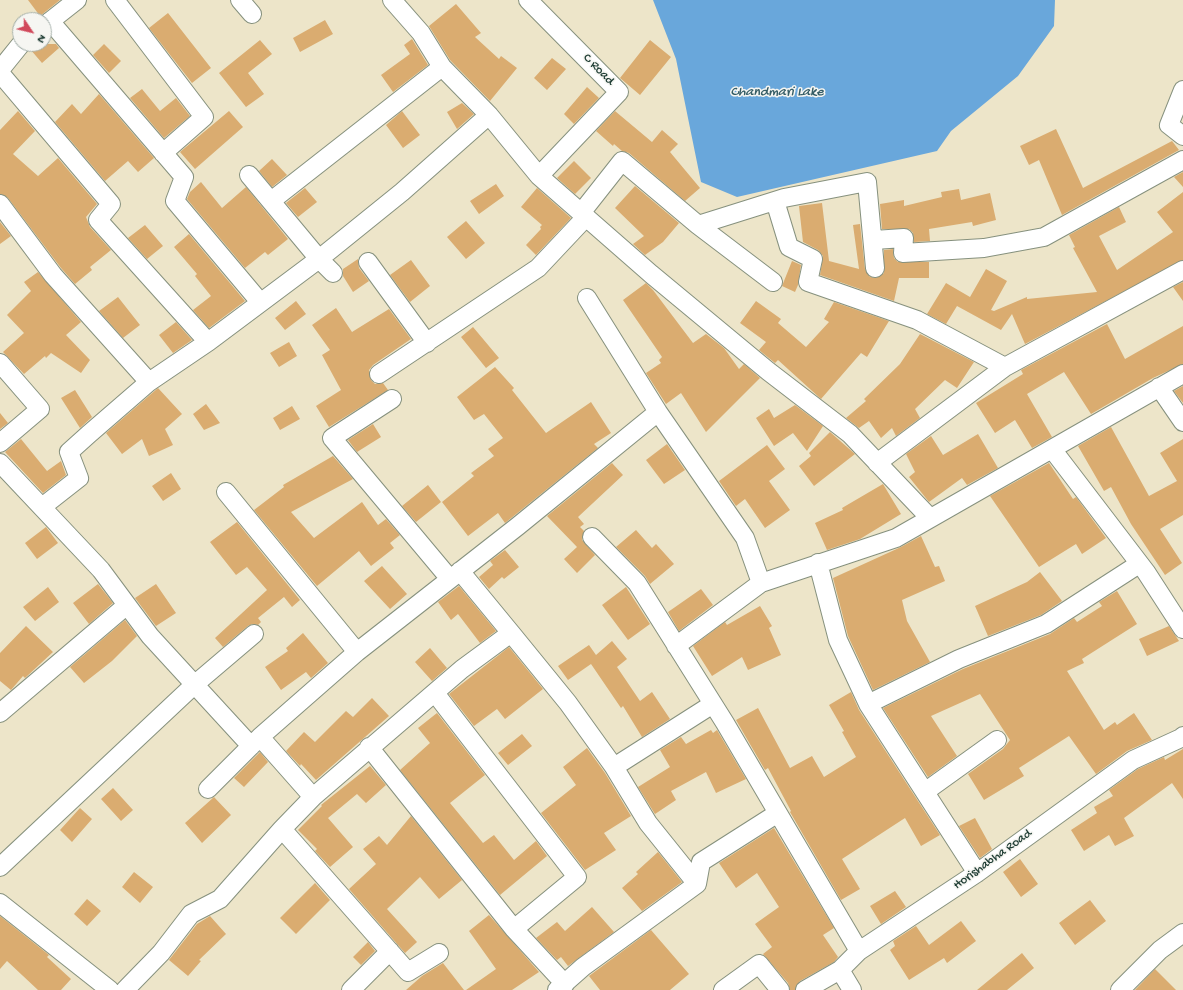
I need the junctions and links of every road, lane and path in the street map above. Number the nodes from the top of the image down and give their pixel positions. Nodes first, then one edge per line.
1 (77, 0) edge
2 (115, 0) edge
3 (240, 0) edge
4 (392, 0) edge
5 (528, 0) edge
6 (252, 14) dead end
7 (52, 20) edge
8 (52, 30) edge
9 (15, 52) edge
10 (442, 67) junction
11 (0, 70) edge
12 (0, 73) edge
13 (1183, 90) edge
14 (489, 115) junction
15 (1183, 136) edge
16 (163, 153) junction
17 (1183, 160) edge
18 (249, 175) dead end
19 (539, 176) junction
20 (271, 201) junction
21 (774, 201) junction
22 (0, 204) edge
23 (584, 215) junction
24 (698, 225) junction
25 (874, 240) junction
26 (319, 259) junction
27 (368, 262) dead end
28 (875, 268) dead end
29 (1183, 270) edge
30 (333, 273) dead end
31 (773, 282) dead end
32 (587, 298) dead end
33 (260, 302) junction
34 (208, 342) junction
35 (427, 343) junction
36 (0, 363) edge
37 (1005, 367) junction
38 (380, 374) dead end
39 (1183, 374) edge
40 (149, 382) junction
41 (1159, 387) junction
42 (392, 399) dead end
43 (658, 412) junction
44 (1183, 422) edge
45 (0, 443) edge
46 (1052, 449) junction
47 (878, 463) junction
48 (4, 474) edge
49 (226, 492) dead end
50 (42, 507) junction
51 (930, 518) junction
52 (592, 537) dead end
53 (818, 564) junction
54 (1139, 564) junction
55 (455, 575) junction
56 (761, 582) junction
57 (127, 605) junction
58 (1183, 629) edge
59 (511, 633) junction
60 (254, 634) dead end
61 (676, 646) junction
62 (357, 652) junction
63 (194, 685) junction
64 (435, 693) junction
65 (713, 704) junction
66 (868, 704) junction
67 (0, 713) edge
68 (1183, 736) edge
69 (997, 740) dead end
70 (255, 742) junction
71 (369, 747) junction
72 (614, 767) junction
73 (208, 789) dead end
74 (926, 791) junction
75 (313, 797) junction
76 (778, 813) junction
77 (282, 829) junction
78 (0, 866) edge
79 (977, 873) junction
80 (697, 884) junction
81 (0, 903) edge
82 (514, 929) junction
83 (1183, 933) edge
84 (859, 951) junction
85 (390, 952) junction
86 (439, 953) dead end
87 (840, 970) junction
88 (561, 987) edge
89 (110, 990) edge
90 (125, 990) edge
91 (351, 990) edge
92 (723, 990) edge
93 (780, 990) edge
94 (805, 990) edge
95 (852, 990) edge
96 (1120, 990) edge

1 - 7 street
2 - 16 street
3 - 6 street
4 - 10 street
5 - 19 street, C Road
8 - 16 street
9 - 11 street
10 - 14 street
10 - 20 street
12 - 34 street
13 - 15 street
14 - 19 street
14 - 26 street
16 - 33 street
17 - 25 street
18 - 20 street
19 - 23 street
20 - 26 street
21 - 24 street
21 - 25 street
21 - 37 street
22 - 40 street
23 - 24 street
23 - 35 street
23 - 47 street
24 - 31 street
25 - 28 street
26 - 30 street
26 - 33 street
27 - 35 street
29 - 37 street
32 - 43 street
33 - 34 street
34 - 40 street
35 - 38 street
36 - 45 street
37 - 47 street
39 - 41 street
40 - 50 street
41 - 44 street
41 - 46 street
42 - 55 street
43 - 55 street
43 - 56 street
46 - 51 street
46 - 54 street
47 - 51 street
48 - 50 street
49 - 62 street
50 - 57 street
51 - 53 street
52 - 61 street
53 - 56 street
53 - 66 street
54 - 58 street
54 - 66 street
55 - 59 street
55 - 62 street
56 - 61 street
57 - 63 street
57 - 67 street
59 - 64 street
59 - 72 street
60 - 63 street
61 - 65 street
62 - 70 street
63 - 70 street
63 - 78 street
64 - 71 street
64 - 82 street
65 - 72 street
65 - 76 street
66 - 74 street
68 - 79 street, Horishabha Road
69 - 74 street
70 - 73 street
70 - 75 street
71 - 75 street
71 - 82 street
72 - 80 street
74 - 79 street
75 - 77 street
76 - 80 street
76 - 84 street
77 - 85 street
77 - 90 street
79 - 84 street, Horishabha Road
80 - 88 street
81 - 89 street
82 - 88 street
83 - 96 street
84 - 87 street, Horishabha Road
85 - 86 street
85 - 91 street
87 - 94 street, Horishabha Road
87 - 95 street
92 - 93 street

